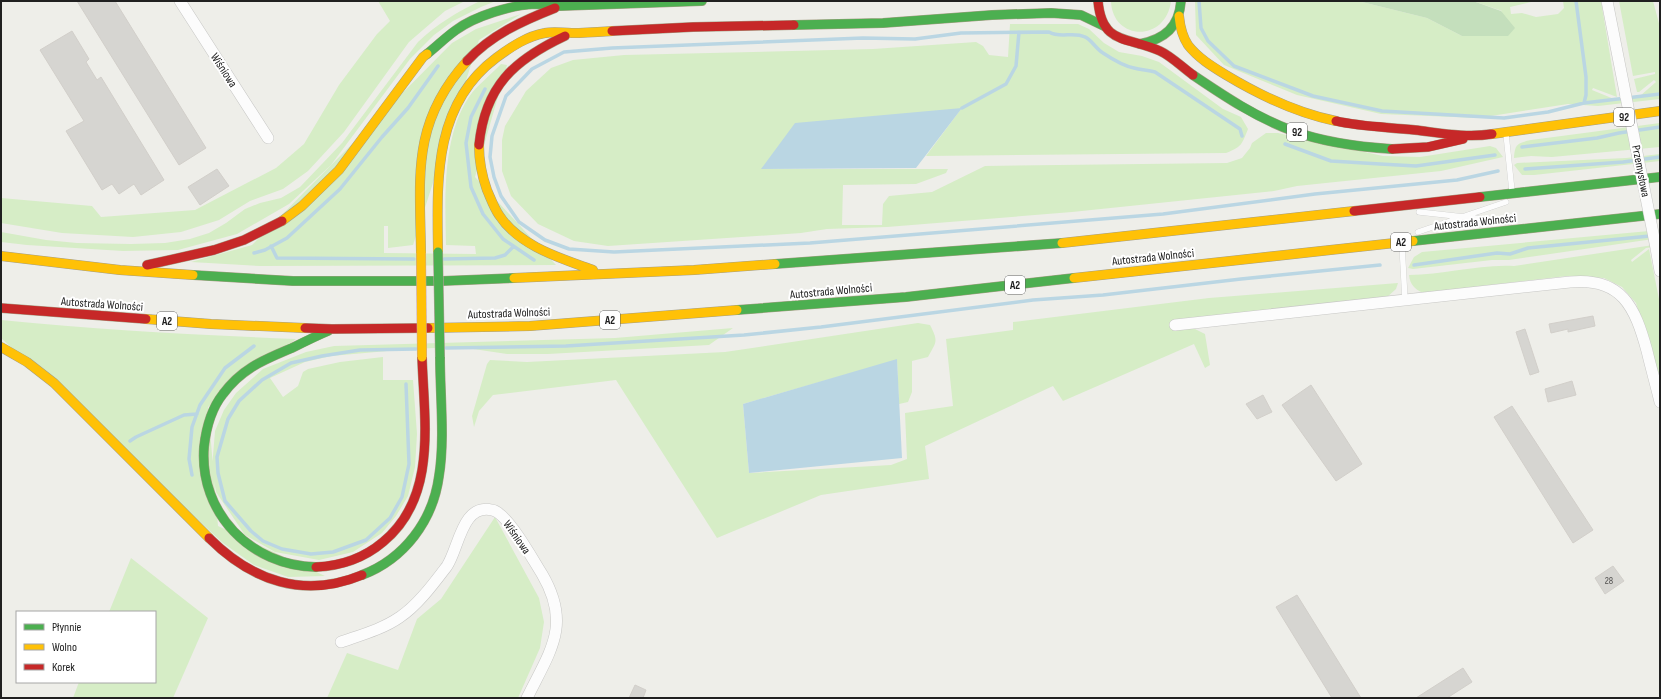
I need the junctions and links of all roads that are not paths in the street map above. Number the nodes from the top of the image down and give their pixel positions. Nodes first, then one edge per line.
1 (180, 1) edge
2 (702, 1) edge
3 (1098, 1) edge
4 (1181, 1) edge
5 (1607, 1) edge
6 (560, 6) junction
7 (1179, 16) junction
8 (1106, 27) junction
9 (570, 34) junction
10 (1140, 44) junction
11 (1660, 111) edge
12 (1506, 132) junction
13 (1474, 136) junction
14 (268, 138) dead end
15 (1660, 177) edge
16 (1544, 189) junction
17 (1512, 193) junction
18 (1379, 208) junction
19 (1660, 214) edge
20 (1463, 217) junction
21 (1548, 226) junction
22 (1402, 242) junction
23 (1382, 244) junction
24 (1, 256) edge
25 (120, 270) junction
26 (1660, 271) edge
27 (604, 274) junction
28 (1406, 301) junction
29 (1, 308) edge
30 (1175, 325) dead end
31 (332, 329) junction
32 (1, 347) edge
33 (1660, 402) edge
34 (341, 642) dead end
35 (527, 698) edge

1 - 14 street, Wiśniowa
2 - 6 main road
3 - 8 main road, 92
4 - 7 main road, 92
5 - 26 street, Przemysłowa, bridge
6 - 25 main road
6 - 31 main road, bridge
7 - 10 main road, 92
7 - 13 main road, 92
8 - 9 main road
8 - 10 main road, 92
9 - 27 main road
9 - 32 main road, bridge
10 - 13 main road, 92
11 - 12 main road, 92
12 - 13 main road, 92
12 - 17 lane
15 - 16 main road, Autostrada Wolności
16 - 17 main road, Autostrada Wolności
16 - 20 lane
17 - 18 main road, Autostrada Wolności
18 - 20 lane
18 - 27 main road, Autostrada Wolności
19 - 21 main road, Autostrada Wolności / A2
20 - 21 lane
20 - 23 lane
21 - 22 main road, Autostrada Wolności / A2
22 - 23 main road, Autostrada Wolności / A2
22 - 28 lane
23 - 31 main road, Autostrada Wolności / A2
24 - 25 main road, Autostrada Wolności
25 - 27 main road, Autostrada Wolności
28 - 30 street
28 - 33 street
29 - 31 main road, Autostrada Wolności / A2
34 - 35 street, Wiśniowa

